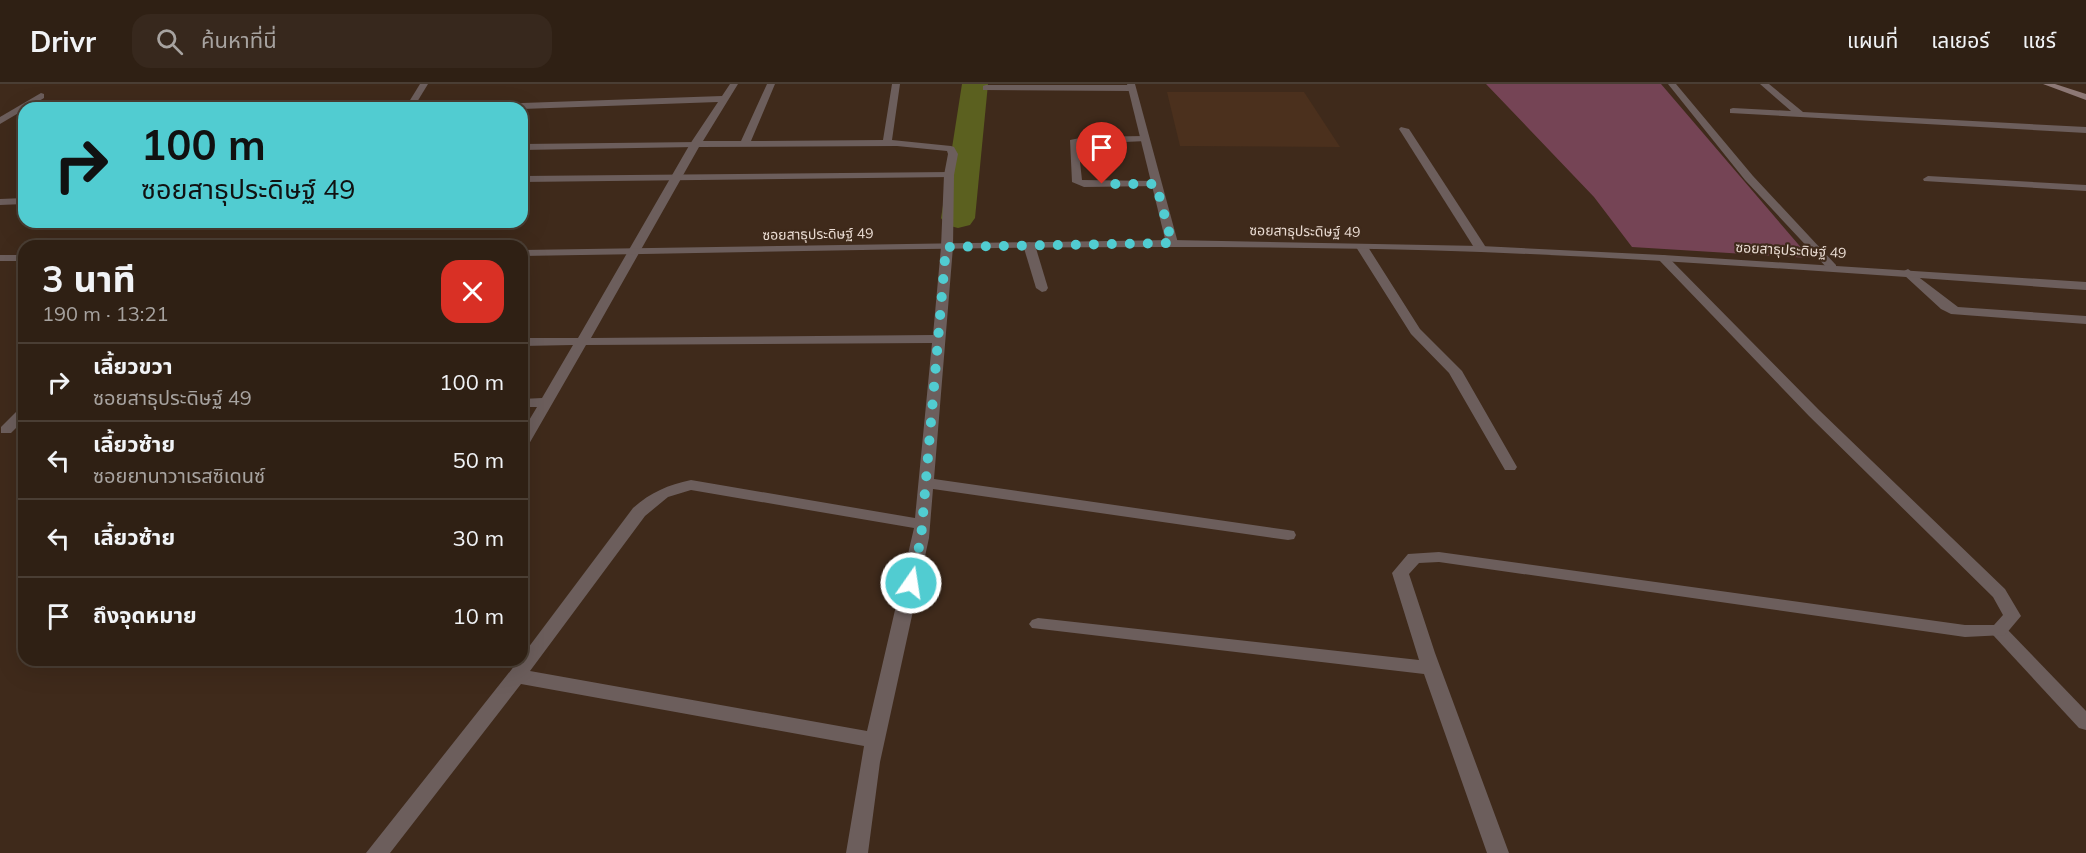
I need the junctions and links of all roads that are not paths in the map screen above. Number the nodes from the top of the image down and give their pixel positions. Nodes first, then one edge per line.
1 (423, 84) edge
2 (734, 84) edge
3 (771, 84) edge
4 (896, 84) edge
5 (1672, 84) edge
6 (1764, 84) edge
7 (2047, 84) edge
8 (1131, 86) edge
9 (986, 88) dead end
10 (41, 96) dead end
11 (2086, 97) edge
12 (724, 99) junction
13 (32, 102) edge
14 (413, 102) edge
15 (528, 106) edge
16 (0, 108) edge
17 (18, 109) edge
18 (18, 111) edge
19 (1733, 111) dead end
20 (1801, 115) junction
21 (0, 121) edge
22 (1404, 129) dead end
23 (2086, 130) edge
24 (1144, 139) junction
25 (887, 143) junction
26 (695, 144) junction
27 (744, 145) junction
28 (528, 147) edge
29 (949, 175) junction
30 (675, 177) junction
31 (528, 178) edge
32 (1928, 179) dead end
33 (1156, 184) junction
34 (2084, 190) edge
35 (18, 201) edge
36 (0, 202) edge
37 (1172, 243) junction
38 (1029, 245) junction
39 (946, 247) junction
40 (1362, 248) junction
41 (1481, 249) junction
42 (634, 251) junction
43 (528, 253) edge
44 (0, 258) edge
45 (18, 258) edge
46 (1663, 258) junction
47 (1832, 267) junction
48 (1908, 273) junction
49 (2086, 286) edge
50 (1042, 288) dead end
51 (2086, 320) edge
52 (939, 339) junction
53 (583, 341) junction
54 (528, 342) edge
55 (548, 402) junction
56 (528, 403) edge
57 (18, 418) edge
58 (6, 430) dead end
59 (528, 434) edge
60 (1510, 467) dead end
61 (927, 483) junction
62 (923, 524) junction
63 (1288, 535) dead end
64 (1038, 624) dead end
65 (1999, 631) junction
66 (528, 661) edge
67 (524, 666) edge
68 (1432, 668) junction
69 (517, 676) junction
70 (2086, 723) edge
71 (874, 740) junction
72 (377, 853) edge
73 (857, 853) edge
74 (1498, 853) edge

1 - 14 street
2 - 12 street
3 - 27 street
4 - 25 street
5 - 47 street
6 - 20 street
7 - 11 main road
8 - 9 street
8 - 24 street
10 - 13 street
12 - 15 street
12 - 26 street
16 - 17 street
18 - 21 street
19 - 20 street
20 - 23 street
22 - 41 street
24 - 33 street
24 - 33 street
25 - 27 street
25 - 29 street
26 - 27 street
26 - 28 street
26 - 30 street
29 - 30 street
29 - 39 street
30 - 31 street
30 - 42 street
32 - 34 street
33 - 37 street
35 - 36 street
37 - 38 street, ซอยสาธุประดิษฐ์ 49
37 - 40 street, ซอยสาธุประดิษฐ์ 49
38 - 39 street, ซอยสาธุประดิษฐ์ 49
38 - 50 street
39 - 42 street, ซอยสาธุประดิษฐ์ 49
39 - 52 street
40 - 41 street, ซอยสาธุประดิษฐ์ 49
40 - 60 street
41 - 46 street, ซอยสาธุประดิษฐ์ 49
42 - 43 street, ซอยสาธุประดิษฐ์ 49
42 - 53 street
44 - 45 street
46 - 47 street, ซอยสาธุประดิษฐ์ 49
46 - 65 street
47 - 48 street, ซอยสาธุประดิษฐ์ 49
48 - 49 street, ซอยสาธุประดิษฐ์ 49
48 - 51 street
52 - 53 street
52 - 61 street
53 - 54 street
53 - 55 street
55 - 56 street
55 - 59 street
57 - 58 street
61 - 62 street
61 - 63 street
62 - 66 street
62 - 71 street
64 - 68 street
65 - 68 street
65 - 70 street
67 - 69 street
68 - 74 street
69 - 71 street
69 - 72 street
71 - 73 street

